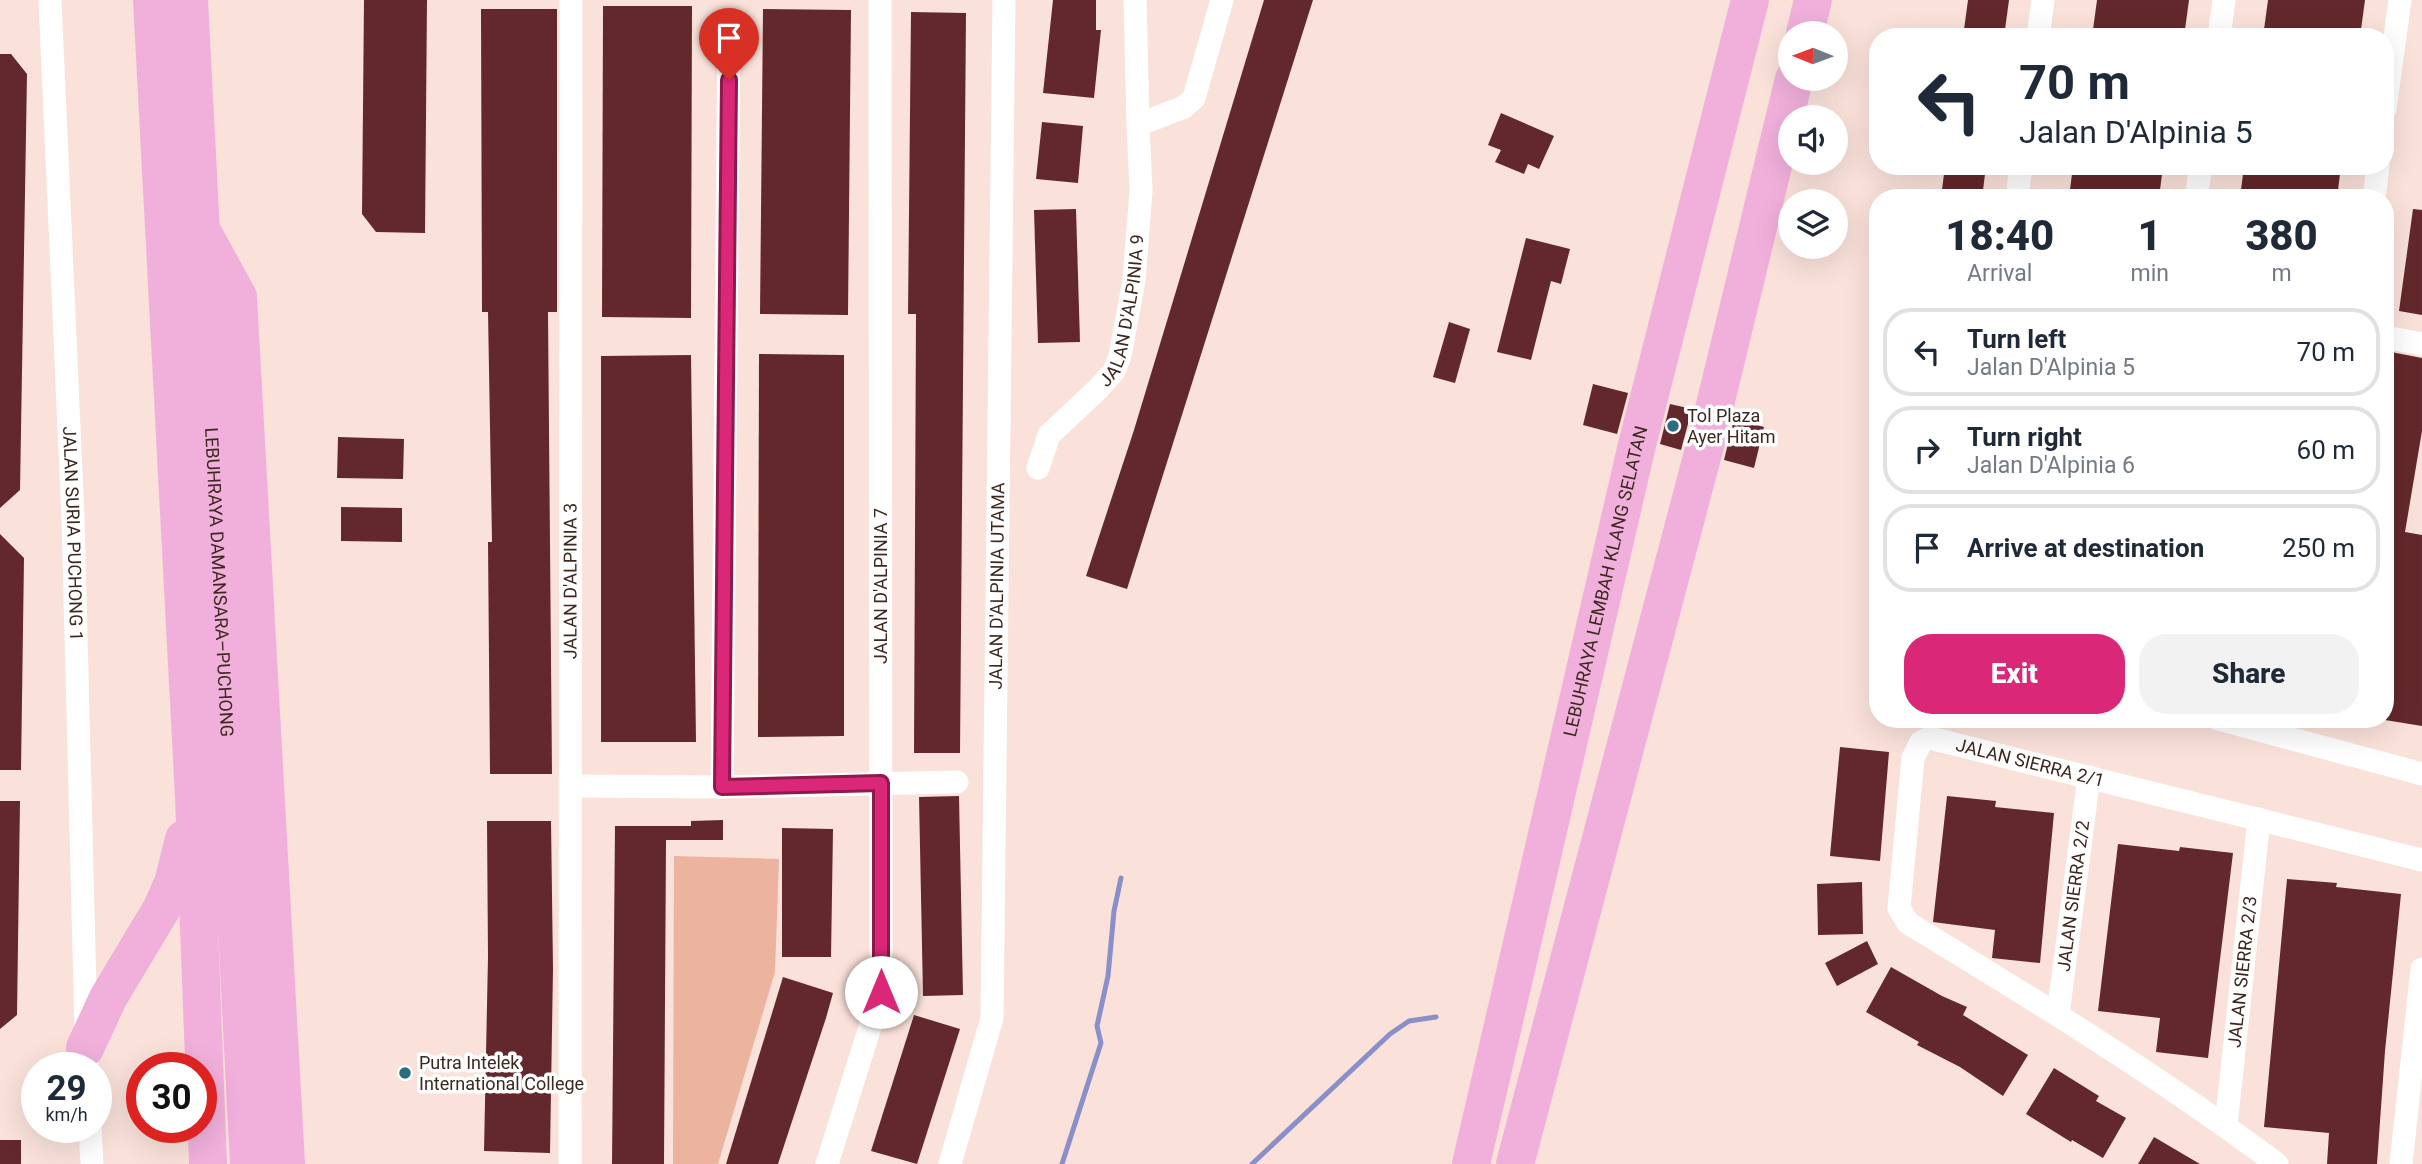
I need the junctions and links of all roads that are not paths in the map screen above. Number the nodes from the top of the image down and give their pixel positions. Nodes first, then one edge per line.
1 (50, 0) edge
2 (152, 0) edge
3 (189, 0) edge
4 (571, 0) edge
5 (880, 0) edge
6 (1004, 0) edge
7 (1135, 0) edge
8 (1222, 0) edge
9 (1750, 0) edge
10 (1813, 0) edge
11 (2043, 0) edge
12 (2224, 0) edge
13 (2400, 0) edge
14 (1808, 21) edge
15 (729, 26) dead end
16 (2039, 28) edge
17 (2220, 28) edge
18 (2394, 44) edge
19 (1791, 91) edge
20 (1138, 124) junction
21 (200, 227) junction
22 (2394, 339) edge
23 (2422, 344) edge
24 (1038, 468) dead end
25 (2291, 729) edge
26 (2422, 774) edge
27 (2089, 777) junction
28 (957, 782) dead end
29 (881, 783) junction
30 (572, 786) junction
31 (722, 787) junction
32 (194, 797) junction
33 (2259, 819) junction
34 (2422, 860) edge
35 (2422, 969) edge
36 (2058, 1014) junction
37 (86, 1052) edge
38 (88, 1052) edge
39 (2226, 1125) junction
40 (91, 1143) edge
41 (92, 1164) edge
42 (208, 1164) edge
43 (249, 1164) edge
44 (286, 1164) edge
45 (570, 1164) edge
46 (828, 1164) edge
47 (950, 1164) edge
48 (1471, 1164) edge
49 (1515, 1164) edge
50 (2277, 1164) edge
51 (2402, 1164) edge

1 - 37 street, JALAN SURIA PUCHONG 1
2 - 32 highway, LEBUHRAYA DAMANSARA–PUCHONG
3 - 21 highway, LEBUHRAYA DAMANSARA–PUCHONG
4 - 30 street, JALAN D'ALPINIA 3
5 - 29 street, JALAN D'ALPINIA 7
6 - 47 street, JALAN D'ALPINIA UTAMA
7 - 20 street, JALAN D'ALPINIA 9
8 - 20 street
9 - 48 highway, LEBUHRAYA LEMBAH KLANG SELATAN
10 - 14 highway
11 - 16 street
12 - 17 street
13 - 18 street
15 - 31 street
19 - 49 highway
20 - 24 street, JALAN D'ALPINIA 9
21 - 43 highway, LEBUHRAYA DAMANSARA–PUCHONG
21 - 44 highway
22 - 23 street
25 - 26 street
27 - 33 street, JALAN SIERRA 2/1
27 - 36 street, JALAN SIERRA 2/2
27 - 36 street, JALAN SIERRA 2/1
28 - 29 street
29 - 31 street
29 - 46 street, JALAN D'ALPINIA 7
30 - 31 street
30 - 45 street, JALAN D'ALPINIA 3
32 - 38 highway
32 - 42 highway, LEBUHRAYA DAMANSARA–PUCHONG
33 - 34 street, JALAN SIERRA 2/1
33 - 39 street, JALAN SIERRA 2/3
35 - 51 street
36 - 39 street, JALAN SIERRA 2/1
39 - 50 street, JALAN SIERRA 2/1
40 - 41 street

